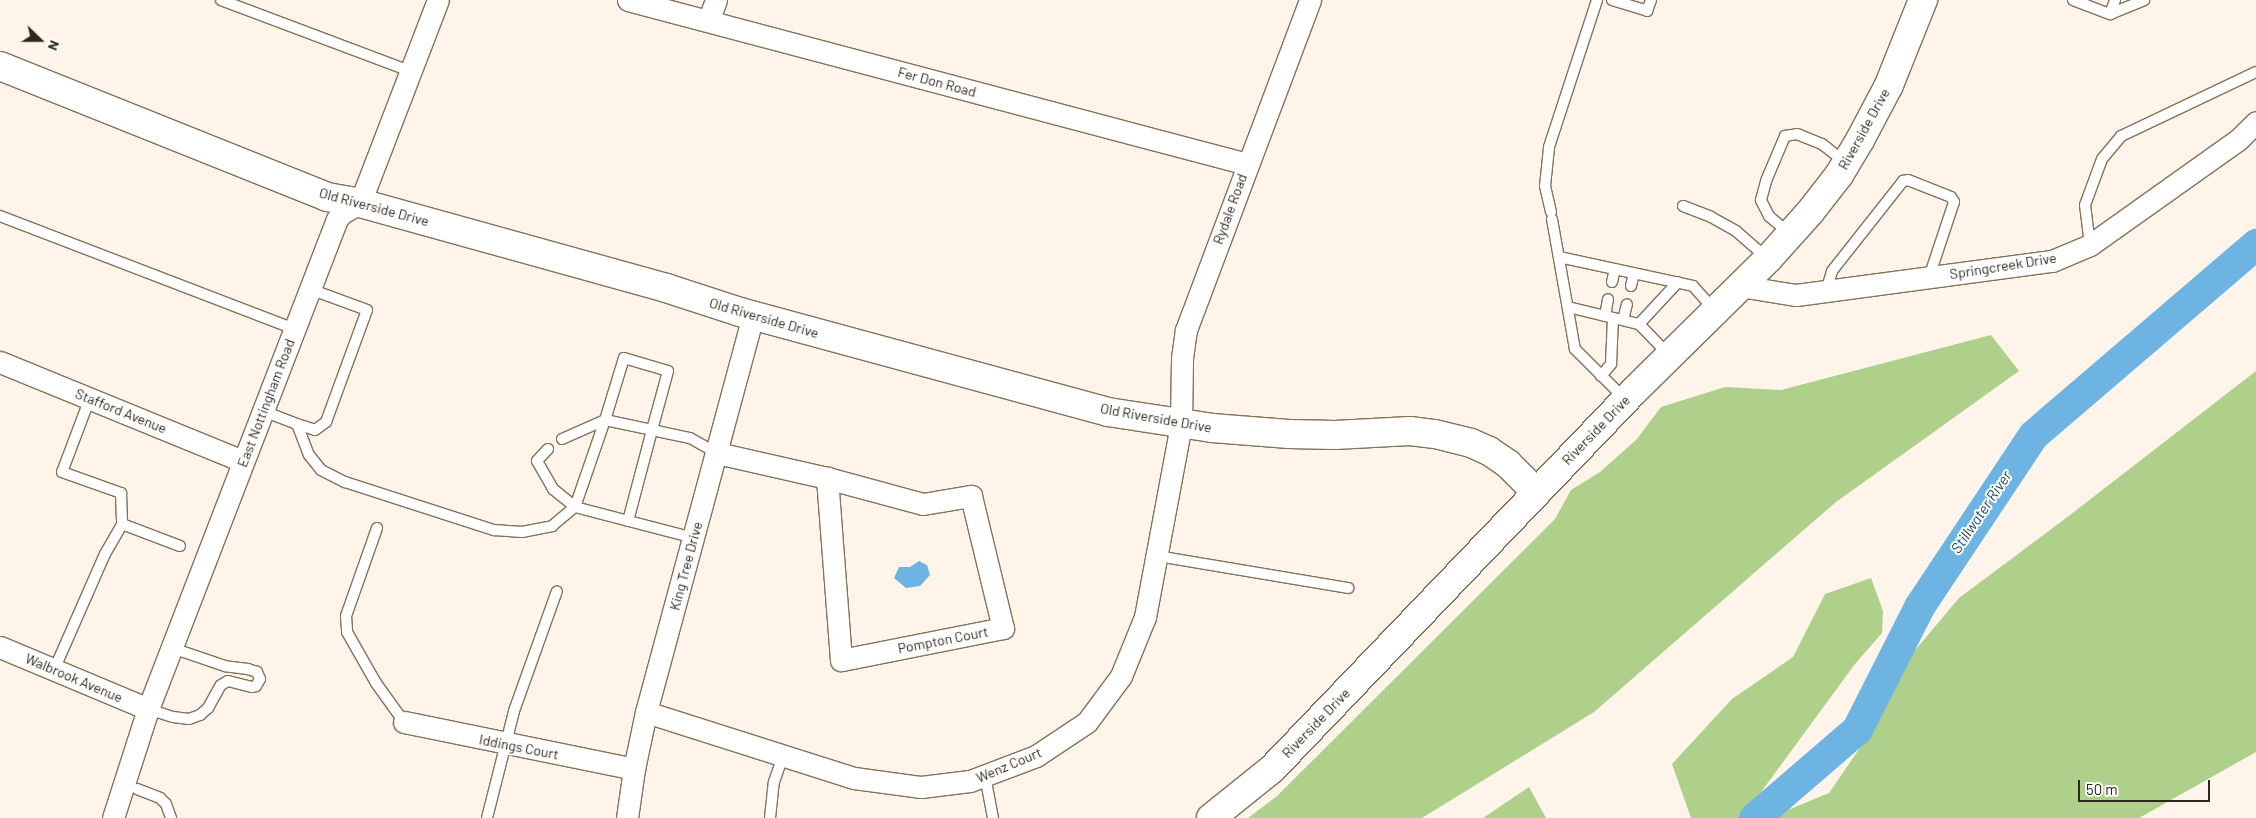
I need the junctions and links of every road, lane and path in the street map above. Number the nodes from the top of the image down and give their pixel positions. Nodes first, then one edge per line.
1 (221, 0) edge
2 (438, 0) edge
3 (628, 0) edge
4 (716, 0) edge
5 (1310, 0) edge
6 (1597, 0) edge
7 (1612, 0) edge
8 (1651, 0) edge
9 (1923, 0) edge
10 (2073, 0) edge
11 (2115, 0) edge
12 (2144, 0) edge
13 (2110, 14) junction
14 (708, 21) junction
15 (0, 66) edge
16 (410, 71) junction
17 (2256, 72) edge
18 (2256, 122) edge
19 (1846, 163) junction
20 (1247, 164) junction
21 (360, 203) junction
22 (1683, 206) dead end
23 (0, 216) edge
24 (1790, 234) junction
25 (2090, 245) junction
26 (1559, 257) junction
27 (1768, 259) junction
28 (1615, 269) junction
29 (1634, 273) junction
30 (1929, 277) junction
31 (1612, 282) dead end
32 (1678, 282) junction
33 (1631, 286) dead end
34 (1740, 286) junction
35 (310, 290) junction
36 (1826, 291) junction
37 (1608, 299) dead end
38 (1627, 304) dead end
39 (1568, 307) junction
40 (1715, 310) junction
41 (753, 316) junction
42 (1614, 318) junction
43 (1639, 324) junction
44 (295, 329) junction
45 (1669, 355) junction
46 (0, 362) edge
47 (1601, 376) junction
48 (90, 398) junction
49 (1625, 400) junction
50 (263, 412) junction
51 (605, 420) junction
52 (297, 424) junction
53 (1181, 424) junction
54 (652, 430) junction
55 (562, 439) dead end
56 (548, 449) dead end
57 (717, 453) junction
58 (243, 461) junction
59 (826, 478) junction
60 (1536, 492) junction
61 (575, 507) junction
62 (628, 520) junction
63 (122, 524) junction
64 (377, 528) dead end
65 (694, 538) junction
66 (180, 546) dead end
67 (1157, 556) junction
68 (1348, 588) dead end
69 (557, 591) dead end
70 (0, 647) edge
71 (172, 648) junction
72 (54, 670) junction
73 (148, 709) junction
74 (646, 712) junction
75 (404, 722) joint
76 (505, 744) junction
77 (783, 756) junction
78 (634, 769) junction
79 (985, 776) junction
80 (137, 789) dead end
81 (113, 818) edge
82 (171, 818) edge
83 (487, 818) edge
84 (627, 818) edge
85 (770, 818) edge
86 (993, 818) edge
87 (1211, 818) edge

1 - 16 lane
2 - 16 street
3 - 14 street, Fer Don Road
4 - 14 street
5 - 20 street, Rydale Road
6 - 26 lane
7 - 8 lane
9 - 19 street, Riverside Drive
10 - 13 lane
11 - 13 lane
12 - 13 lane
14 - 20 street, Fer Don Road
15 - 21 street, Old Riverside Drive
16 - 21 street
17 - 25 lane
18 - 25 street, Springcreek Drive
19 - 24 street, Riverside Drive
19 - 24 lane
20 - 53 street, Rydale Road
21 - 35 street, East Nottingham Road
21 - 41 street, Old Riverside Drive
22 - 27 lane
23 - 44 lane
24 - 27 street, Riverside Drive
25 - 30 street, Springcreek Drive
26 - 28 lane
26 - 39 lane
27 - 34 street, Riverside Drive
28 - 29 lane
28 - 31 lane
29 - 32 lane
29 - 33 lane
30 - 36 street, Springcreek Drive
30 - 36 lane
32 - 40 lane
32 - 43 lane
34 - 36 street, Springcreek Drive
34 - 40 street, Riverside Drive
35 - 44 street, East Nottingham Road
35 - 52 lane
37 - 42 lane
38 - 42 lane
39 - 42 lane
39 - 47 lane
40 - 45 street, Riverside Drive
41 - 53 street, Old Riverside Drive
41 - 57 street, King Tree Drive
42 - 43 lane
42 - 47 lane
43 - 45 lane
44 - 50 street, East Nottingham Road
45 - 49 street, Riverside Drive
46 - 48 street, Stafford Avenue
47 - 49 lane
48 - 58 street, Stafford Avenue
48 - 63 lane
49 - 60 street, Riverside Drive
50 - 52 lane
50 - 58 street, East Nottingham Road
51 - 54 lane
51 - 54 lane
51 - 55 lane
51 - 61 lane
52 - 61 lane
53 - 60 street, Old Riverside Drive
53 - 67 street, Wenz Court
54 - 57 lane
54 - 62 lane
56 - 61 lane
57 - 59 street, Pompton Court
57 - 65 street, King Tree Drive
58 - 71 street, East Nottingham Road
59 - 59 street, Pompton Court
60 - 87 street, Riverside Drive
61 - 62 lane
62 - 65 lane
63 - 66 lane
63 - 72 lane
64 - 75 lane
65 - 74 street, King Tree Drive
67 - 68 lane
67 - 79 street, Wenz Court
69 - 76 lane
70 - 72 street, Walbrook Avenue
71 - 73 street, East Nottingham Road
71 - 73 lane
72 - 73 street, Walbrook Avenue
73 - 81 street, East Nottingham Road
74 - 77 street, Wenz Court
74 - 78 street, King Tree Drive
75 - 76 street, Iddings Court
76 - 78 street, Iddings Court
76 - 83 lane
77 - 79 street, Wenz Court
77 - 85 lane
78 - 84 street, King Tree Drive
79 - 86 lane
80 - 82 lane

